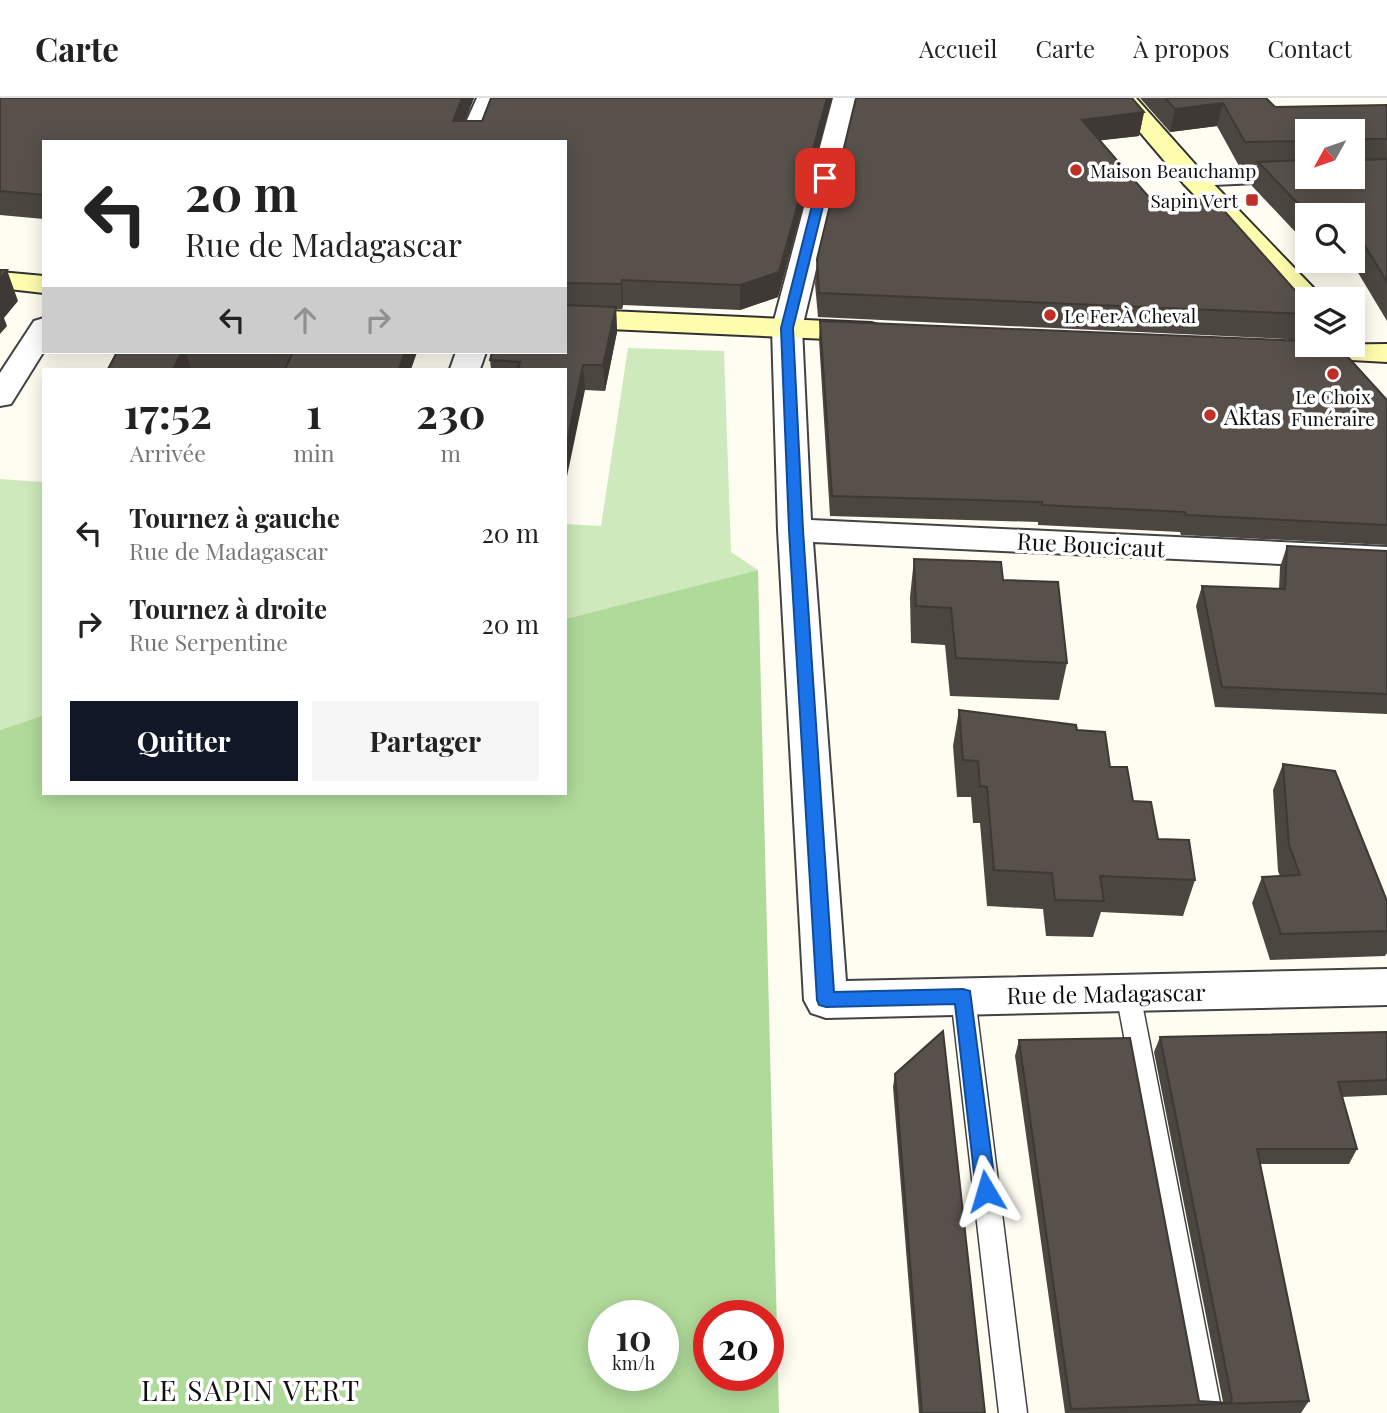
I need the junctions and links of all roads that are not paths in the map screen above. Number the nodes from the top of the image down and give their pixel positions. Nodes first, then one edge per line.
1 (488, 98) edge
2 (845, 98) edge
3 (1123, 98) edge
4 (471, 140) edge
5 (1295, 174) edge
6 (1194, 178) junction
7 (0, 280) edge
8 (42, 285) edge
9 (1298, 287) edge
10 (567, 318) edge
11 (787, 328) junction
12 (42, 330) edge
13 (894, 333) edge
14 (1266, 349) edge
15 (1368, 349) edge
16 (1387, 376) edge
17 (0, 397) edge
18 (796, 530) junction
19 (1387, 558) edge
20 (1387, 987) edge
21 (1128, 993) junction
22 (963, 997) junction
23 (1013, 1413) edge
24 (1208, 1413) edge

1 - 4 street
2 - 11 street
3 - 6 street
5 - 6 street
6 - 9 street
7 - 8 street
10 - 11 street
11 - 13 street
11 - 18 street
12 - 17 street
14 - 15 street
15 - 16 street
18 - 19 street, Rue Boucicaut
18 - 22 street, Rue de Madagascar
20 - 21 street, Rue de Madagascar
21 - 22 street, Rue de Madagascar
21 - 24 lane
22 - 23 lane

